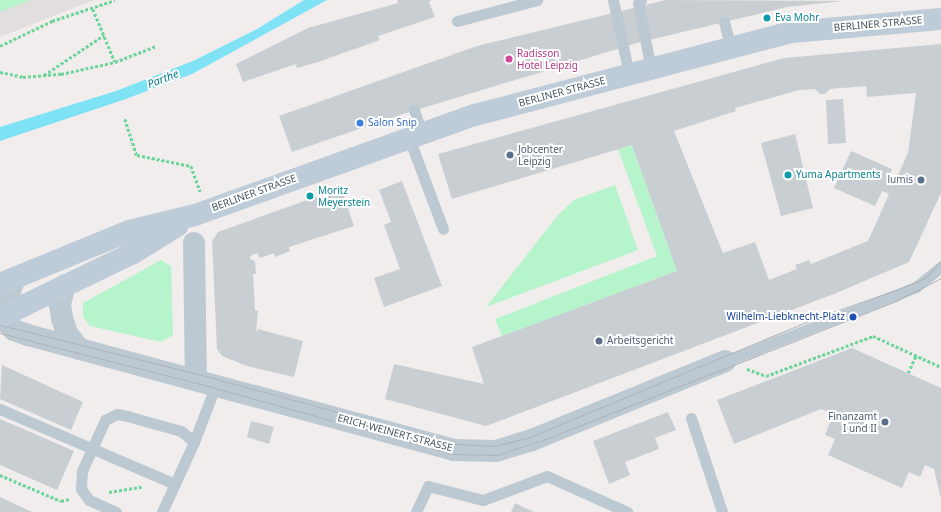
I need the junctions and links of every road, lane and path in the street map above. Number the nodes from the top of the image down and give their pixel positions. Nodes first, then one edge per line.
1 (116, 0) edge
2 (537, 0) edge
3 (613, 0) edge
4 (641, 0) edge
5 (93, 9) junction
6 (941, 19) edge
7 (457, 21) dead end
8 (724, 22) dead end
9 (104, 35) junction
10 (0, 46) edge
11 (156, 46) dead end
12 (731, 48) junction
13 (115, 62) junction
14 (651, 69) junction
15 (0, 72) edge
16 (630, 74) junction
17 (44, 75) junction
18 (414, 110) dead end
19 (125, 119) dead end
20 (416, 136) junction
21 (201, 212) junction
22 (443, 229) dead end
23 (194, 243) dead end
24 (941, 267) edge
25 (8, 281) edge
26 (65, 285) junction
27 (0, 316) edge
28 (79, 349) junction
29 (916, 355) junction
30 (726, 361) junction
31 (941, 366) edge
32 (908, 373) dead end
33 (206, 382) junction
34 (0, 408) edge
35 (690, 418) dead end
36 (194, 442) junction
37 (91, 448) junction
38 (175, 484) junction
39 (116, 512) edge
40 (162, 512) edge
41 (416, 512) edge
42 (627, 512) edge
43 (722, 512) edge

1 - 5 path
2 - 7 lane
3 - 16 lane
4 - 14 lane
5 - 9 path
5 - 10 path
6 - 12 main road, BERLINER STRASSE
8 - 12 lane
9 - 13 path
9 - 17 path
11 - 13 path
12 - 14 main road, BERLINER STRASSE
13 - 17 path
14 - 16 main road, BERLINER STRASSE
15 - 17 path
16 - 20 main road, BERLINER STRASSE
18 - 20 lane
19 - 21 path
20 - 21 main road, BERLINER STRASSE
20 - 22 lane
21 - 25 main road, BERLINER STRASSE
21 - 26 main road, BERLINER STRASSE
23 - 33 street
24 - 30 lane
25 - 27 street
26 - 27 main road, BERLINER STRASSE
26 - 28 street
27 - 28 street, ERICH-WEINERT-STRASSE
28 - 33 street, ERICH-WEINERT-STRASSE
29 - 30 path
29 - 31 path
29 - 32 path
30 - 33 street, ERICH-WEINERT-STRASSE
33 - 36 lane
34 - 37 lane
35 - 43 lane
36 - 37 lane
36 - 38 lane
37 - 38 lane
37 - 39 lane
38 - 40 lane
41 - 42 lane

